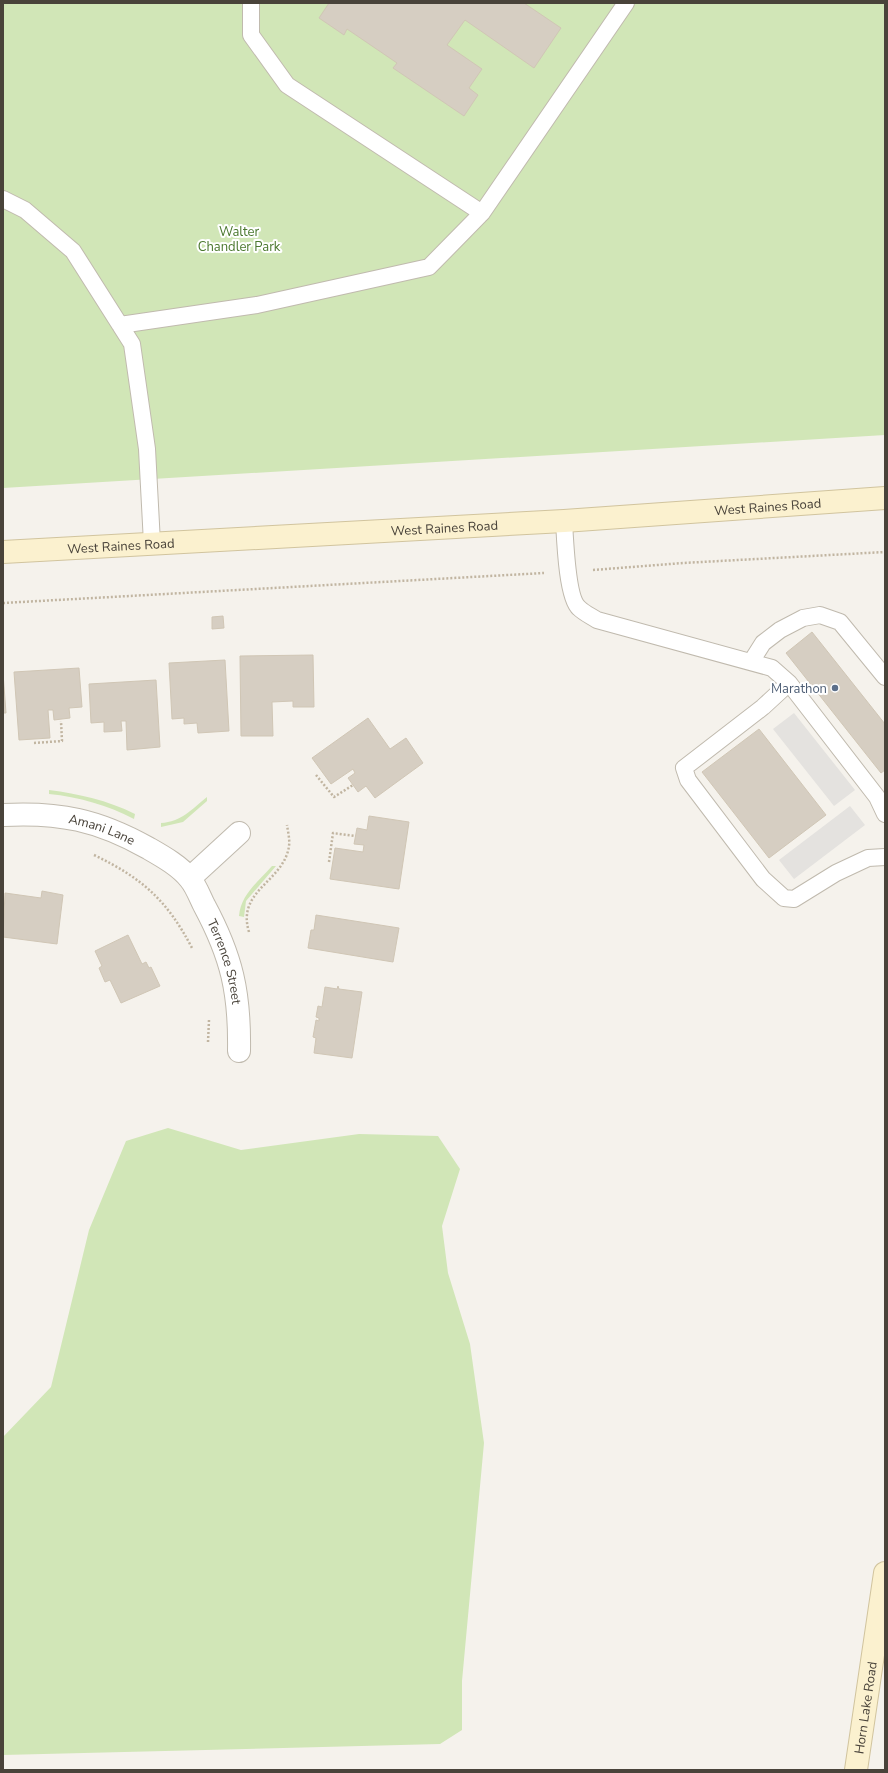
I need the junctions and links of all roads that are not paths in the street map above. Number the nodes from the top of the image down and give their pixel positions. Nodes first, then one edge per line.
1 (251, 3) edge
2 (626, 3) edge
3 (3, 199) edge
4 (482, 213) junction
5 (120, 325) junction
6 (885, 498) edge
7 (564, 521) junction
8 (152, 543) junction
9 (3, 552) edge
10 (752, 662) junction
11 (885, 677) edge
12 (789, 683) junction
13 (885, 814) edge
14 (3, 815) edge
15 (239, 833) dead end
16 (885, 857) edge
17 (190, 878) junction
18 (239, 1051) dead end
19 (885, 1573) edge
20 (856, 1770) edge

1 - 4 lane
2 - 4 lane
3 - 5 lane
4 - 5 lane
5 - 8 lane
6 - 7 main road, West Raines Road
7 - 8 main road, West Raines Road
7 - 10 lane
8 - 9 main road, West Raines Road
10 - 11 lane
10 - 12 lane
12 - 13 lane
12 - 16 lane
14 - 17 street, Amani Lane
15 - 17 street
17 - 18 street, Terrence Street
19 - 20 main road, Horn Lake Road

